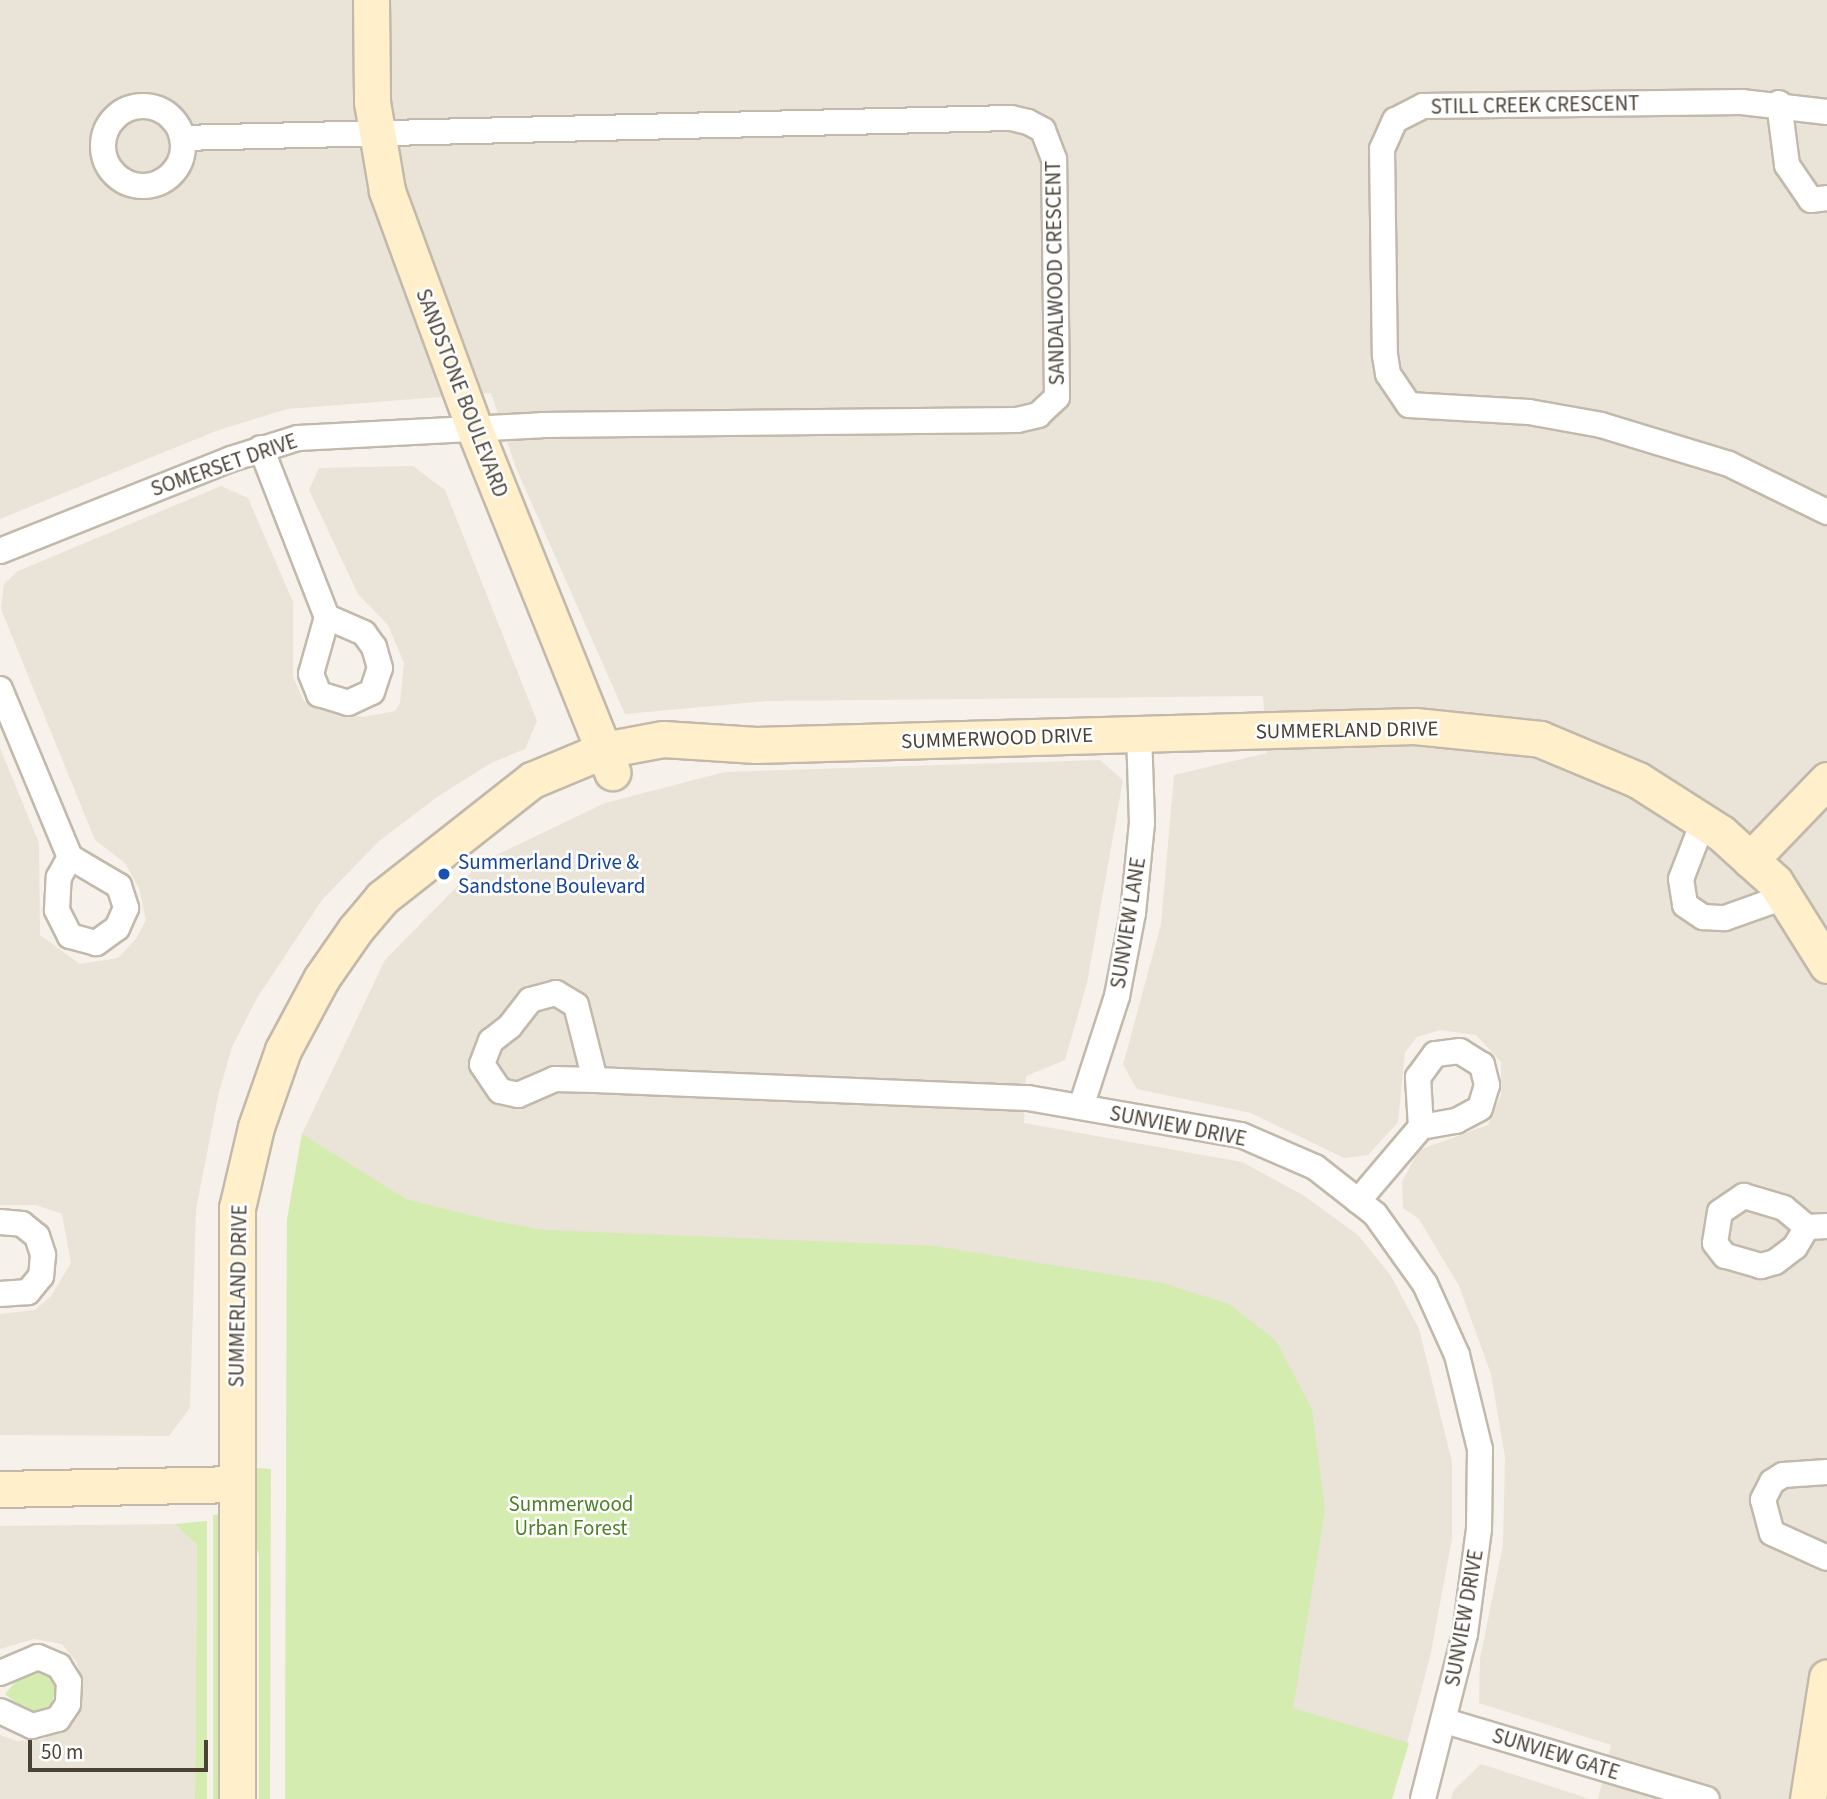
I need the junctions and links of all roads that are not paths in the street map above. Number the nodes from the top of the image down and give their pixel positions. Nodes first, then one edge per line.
1 (371, 0) edge
2 (1779, 103) junction
3 (1827, 112) edge
4 (376, 133) junction
5 (183, 138) dead end
6 (1827, 198) edge
7 (542, 425) joint
8 (474, 428) junction
9 (261, 448) junction
10 (1827, 512) edge
11 (0, 551) edge
12 (327, 617) dead end
13 (0, 689) edge
14 (1239, 731) joint
15 (1139, 734) junction
16 (608, 761) junction
17 (1827, 779) edge
18 (1703, 822) junction
19 (70, 856) dead end
20 (1751, 860) junction
21 (1784, 897) junction
22 (1827, 965) edge
23 (595, 1080) junction
24 (1081, 1107) junction
25 (1421, 1127) dead end
26 (1358, 1201) junction
27 (0, 1222) edge
28 (0, 1294) edge
29 (1827, 1472) edge
30 (235, 1484) junction
31 (0, 1489) edge
32 (1827, 1558) edge
33 (0, 1673) edge
34 (1827, 1677) edge
35 (0, 1711) edge
36 (1445, 1721) junction
37 (237, 1799) edge
38 (1423, 1799) edge
39 (1707, 1799) edge
40 (1808, 1799) edge

1 - 4 street, SANDSTONE BOULEVARD
2 - 3 street, STILL CREEK CRESCENT
2 - 6 street
2 - 10 street, STILL CREEK CRESCENT
4 - 5 street
4 - 7 street, SANDALWOOD CRESCENT
4 - 8 street, SANDSTONE BOULEVARD
7 - 8 street, SOMERSET DRIVE
8 - 9 street, SOMERSET DRIVE
8 - 16 street, SANDSTONE BOULEVARD
9 - 11 street, SOMERSET DRIVE
9 - 12 street
13 - 19 street
14 - 15 street, SUMMERWOOD DRIVE
14 - 18 street, SUMMERLAND DRIVE
15 - 16 street, SUMMERWOOD DRIVE
15 - 24 street, SUNVIEW LANE
16 - 30 street, SUMMERLAND DRIVE
17 - 20 street
18 - 20 street, SUMMERLAND DRIVE
18 - 21 street
20 - 21 street, SUMMERLAND DRIVE
21 - 22 street, SUMMERLAND DRIVE
23 - 23 street, SUNVIEW DRIVE
23 - 24 street, SUNVIEW DRIVE
24 - 26 street, SUNVIEW DRIVE
25 - 26 street
26 - 36 street, SUNVIEW DRIVE
27 - 28 street
29 - 32 street
30 - 31 street
30 - 37 street, SUMMERLAND DRIVE
33 - 35 street
34 - 40 street
36 - 38 street, SUNVIEW DRIVE
36 - 39 street, SUNVIEW GATE

